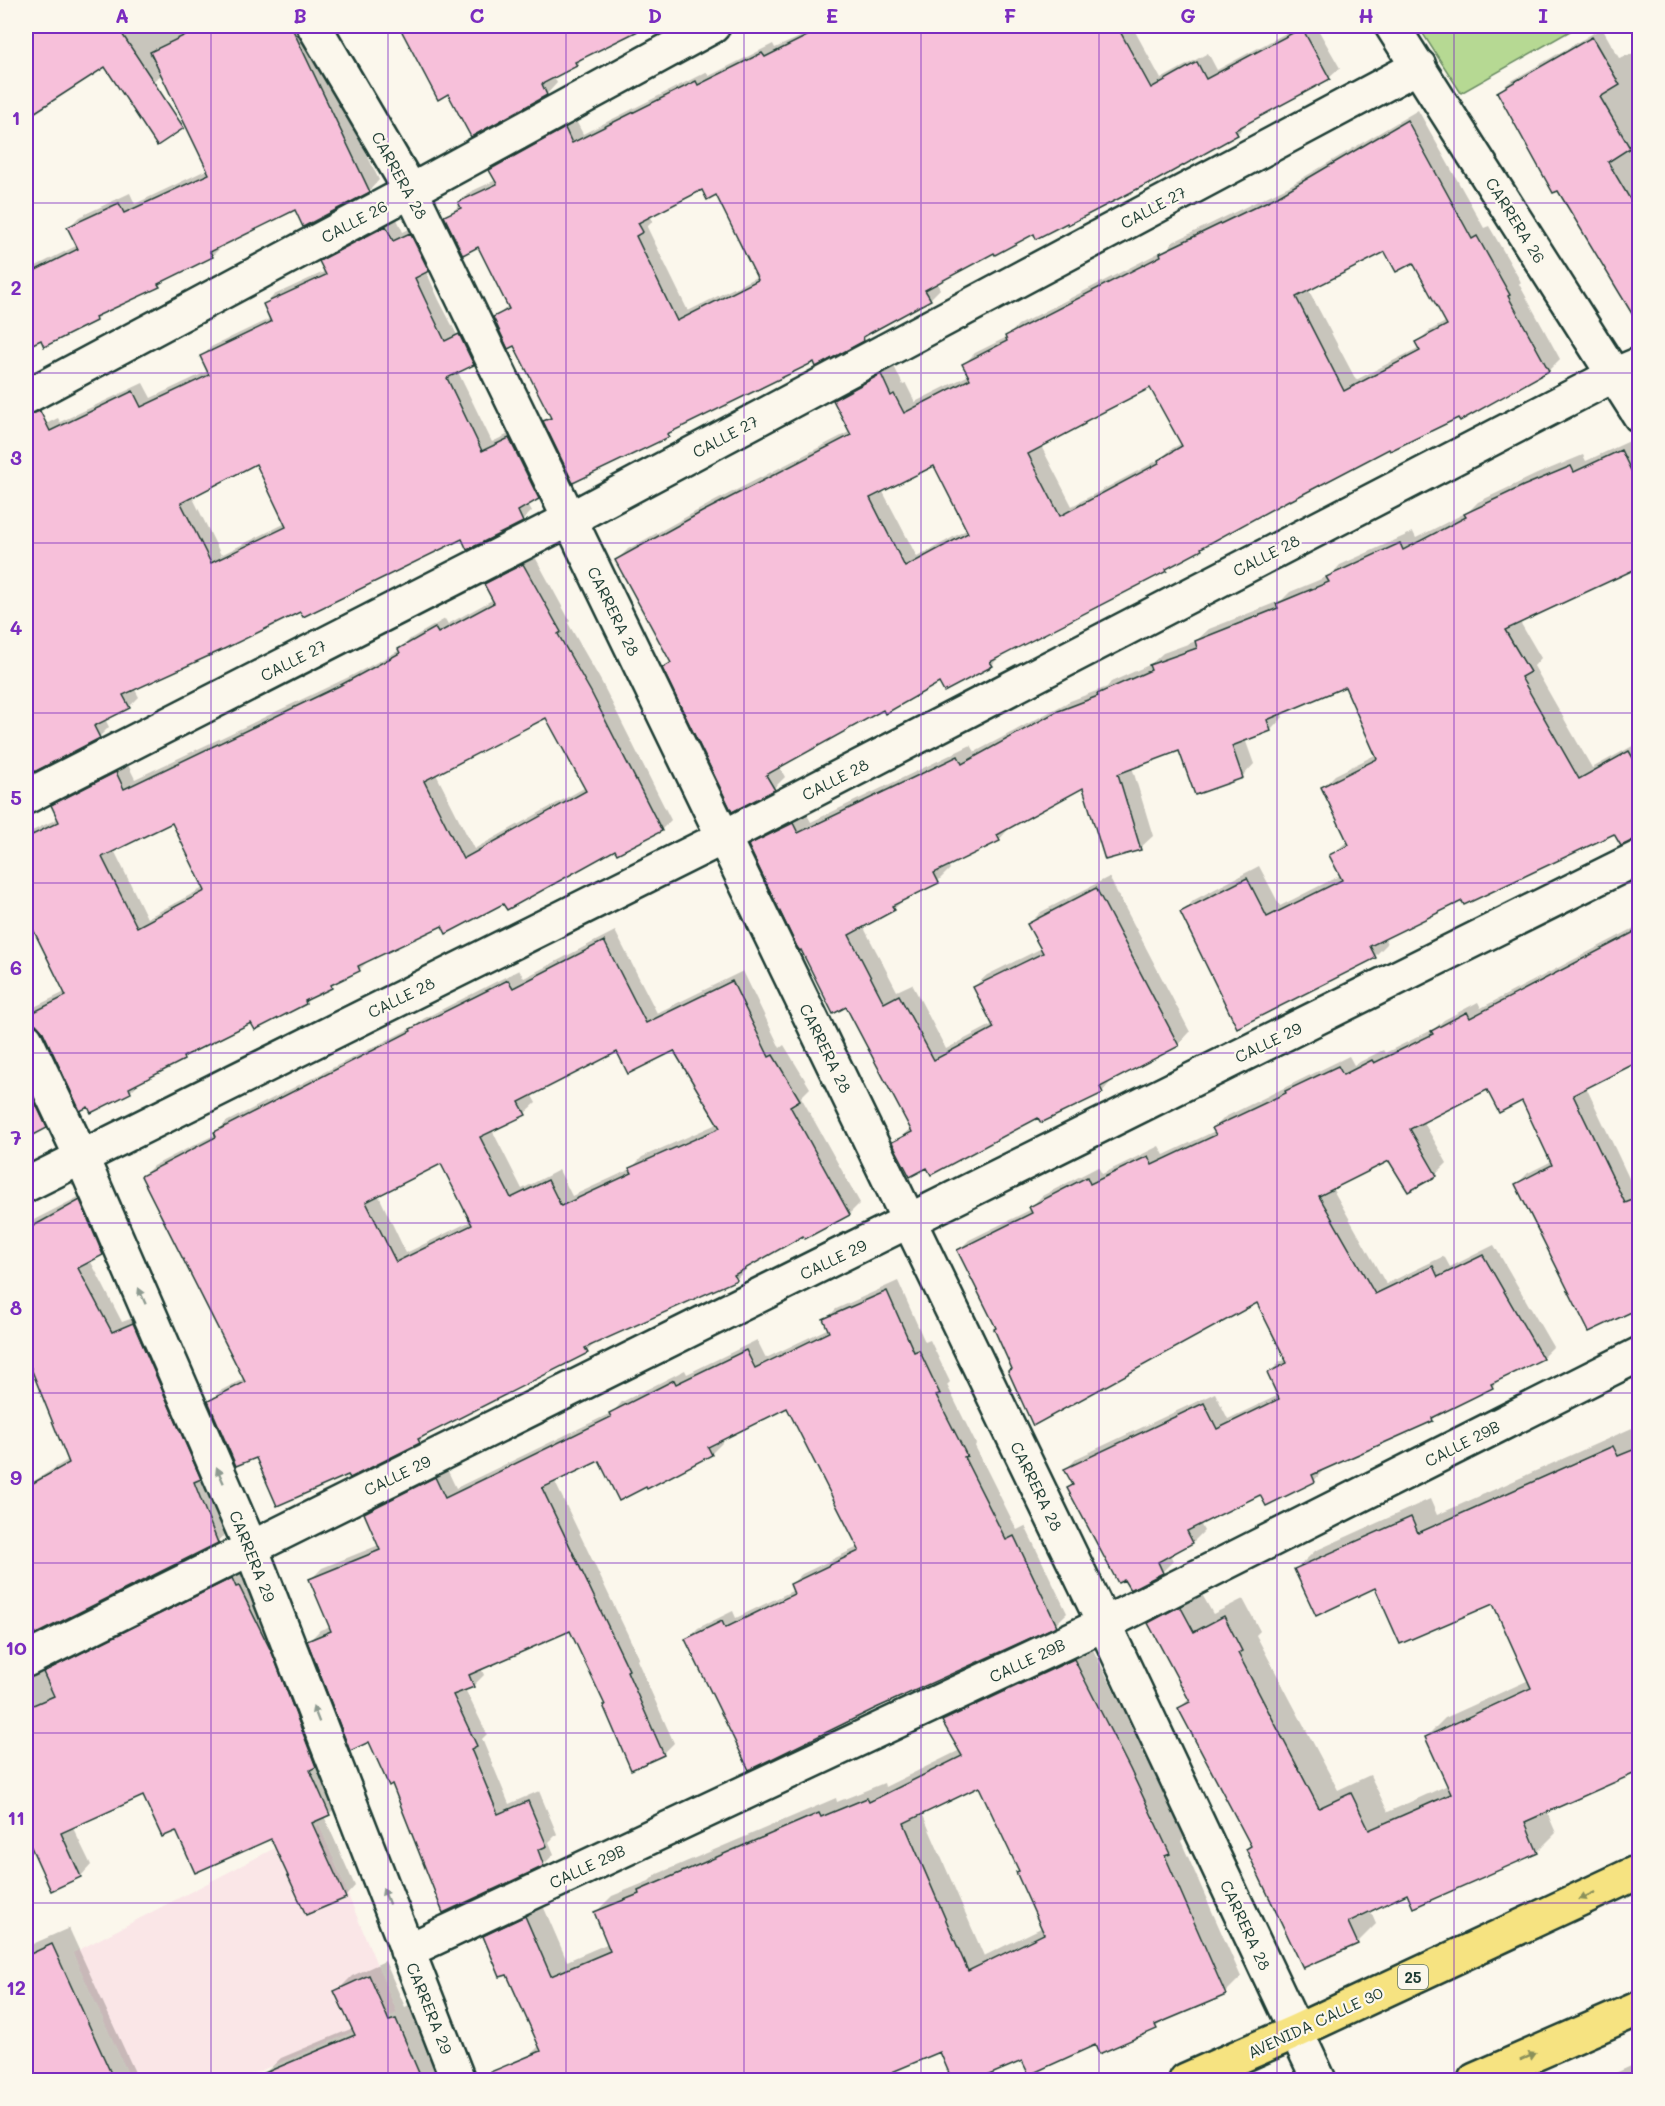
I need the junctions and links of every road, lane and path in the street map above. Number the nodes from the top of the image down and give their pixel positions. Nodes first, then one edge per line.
1 (314, 26) edge
2 (713, 26) edge
3 (1392, 26) edge
4 (1419, 66) junction
5 (411, 191) junction
6 (1627, 370) edge
7 (26, 397) edge
8 (1640, 416) edge
9 (570, 519) junction
10 (26, 797) edge
11 (724, 837) junction
12 (1640, 857) edge
13 (26, 1040) edge
14 (81, 1156) junction
15 (26, 1185) edge
16 (909, 1221) junction
17 (1640, 1354) edge
18 (251, 1548) junction
19 (1104, 1624) junction
20 (26, 1660) edge
21 (1640, 1871) edge
22 (407, 1951) junction
23 (1640, 2008) edge
24 (1297, 2031) junction
25 (458, 2080) edge
26 (1186, 2080) edge
27 (1319, 2080) edge
28 (1475, 2080) edge

1 - 5 street, CARRERA 28
2 - 5 street, CALLE 26
3 - 4 street, CARRERA 26
4 - 6 street, CARRERA 26
4 - 9 street, CALLE 27
5 - 7 street, CALLE 26
5 - 9 street, CARRERA 28
6 - 8 street, CARRERA 26
6 - 11 street, CALLE 28
9 - 10 street, CALLE 27
9 - 11 street, CARRERA 28
11 - 14 street, CALLE 28
11 - 16 street, CARRERA 28
12 - 16 street, CALLE 29
13 - 14 street, CARRERA 29
14 - 15 street, CALLE 28
18 -> 14 street, CARRERA 29
16 - 18 street, CALLE 29
16 - 19 street, CARRERA 28
17 - 19 street, CALLE 29B
18 - 20 street, CALLE 29
22 -> 18 street, CARRERA 29
19 - 22 street, CALLE 29B
19 - 24 street, CARRERA 28
21 -> 24 highway, AVENIDA CALLE 30 / 25
22 - 25 street, CARRERA 29
28 -> 23 highway
24 - 26 highway, AVENIDA CALLE 30 / 25
24 - 27 street, CARRERA 28

